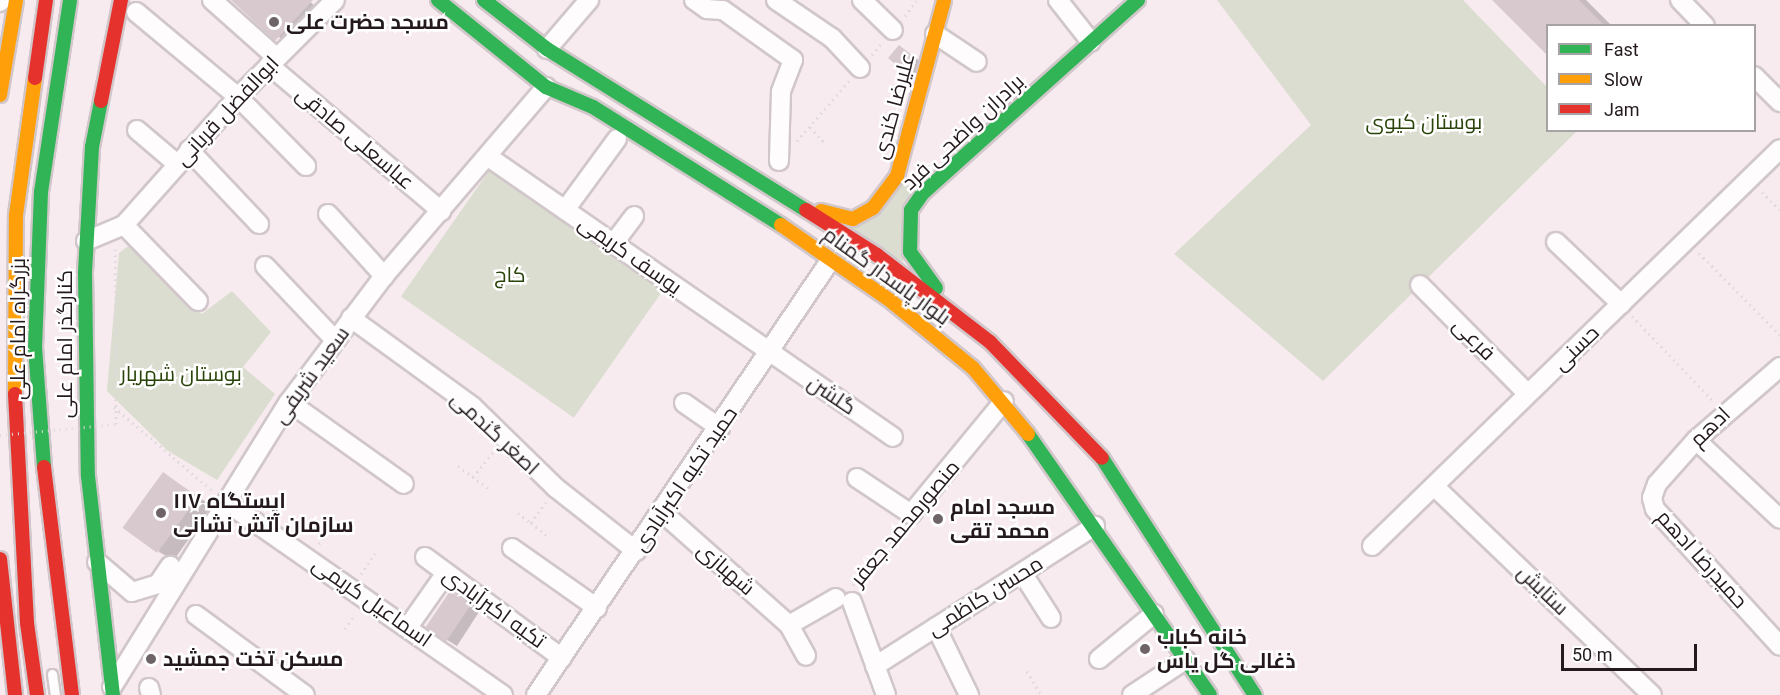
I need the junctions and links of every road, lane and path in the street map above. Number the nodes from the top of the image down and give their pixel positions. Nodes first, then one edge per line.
1 (16, 0) edge
2 (46, 0) edge
3 (55, 0) edge
4 (70, 0) edge
5 (120, 0) edge
6 (212, 0) edge
7 (335, 0) edge
8 (438, 0) edge
9 (484, 0) edge
10 (589, 0) edge
11 (694, 0) edge
12 (776, 0) edge
13 (862, 0) edge
14 (944, 0) edge
15 (1058, 0) edge
16 (1138, 0) edge
17 (1680, 0) edge
18 (916, 1) edge
19 (136, 12) dead end
20 (1703, 24) edge
21 (893, 30) junction
22 (935, 34) junction
23 (1091, 42) junction
24 (547, 49) junction
25 (273, 61) junction
26 (977, 62) dead end
27 (860, 69) junction
28 (1756, 77) edge
29 (546, 87) junction
30 (0, 94) edge
31 (1778, 95) edge
32 (238, 97) junction
33 (810, 127) junction
34 (137, 130) dead end
35 (617, 139) dead end
36 (825, 142) dead end
37 (1780, 149) edge
38 (183, 157) junction
39 (490, 158) junction
40 (903, 160) junction
41 (779, 161) joint
42 (306, 166) dead end
43 (939, 178) junction
44 (1749, 179) junction
45 (797, 202) junction
46 (565, 210) junction
47 (1780, 210) edge
48 (441, 211) junction
49 (328, 214) dead end
50 (634, 216) dead end
51 (259, 224) dead end
52 (124, 225) junction
53 (1686, 240) junction
54 (86, 241) junction
55 (1556, 242) dead end
56 (614, 244) junction
57 (830, 261) junction
58 (265, 266) dead end
59 (384, 276) junction
60 (1420, 285) dead end
61 (198, 301) dead end
62 (1621, 304) junction
63 (351, 318) junction
64 (1780, 335) edge
65 (335, 340) junction
66 (990, 342) junction
67 (770, 352) junction
68 (1776, 376) edge
69 (1528, 394) junction
70 (1004, 401) junction
71 (289, 402) junction
72 (684, 403) dead end
73 (113, 406) junction
74 (1724, 413) junction
75 (720, 428) junction
76 (0, 435) edge
77 (893, 437) dead end
78 (1696, 440) junction
79 (502, 441) junction
80 (458, 466) dead end
81 (473, 477) junction
82 (857, 478) dead end
83 (404, 484) dead end
84 (1434, 486) junction
85 (488, 488) dead end
86 (556, 488) junction
87 (1652, 498) joint
88 (232, 506) junction
89 (518, 513) dead end
90 (663, 513) junction
91 (911, 514) junction
92 (1780, 519) edge
93 (531, 523) junction
94 (331, 526) dead end
95 (1095, 526) junction
96 (35, 536) dead end
97 (549, 537) dead end
98 (1372, 546) dead end
99 (512, 548) dead end
100 (636, 551) junction
101 (375, 553) dead end
102 (425, 557) dead end
103 (0, 559) edge
104 (309, 559) junction
105 (97, 562) junction
106 (446, 573) junction
107 (1023, 574) junction
108 (352, 588) junction
109 (844, 600) junction
110 (597, 608) junction
111 (1154, 614) junction
112 (196, 615) dead end
113 (1051, 618) dead end
114 (789, 624) junction
115 (408, 627) junction
116 (936, 627) junction
117 (1780, 646) edge
118 (806, 656) dead end
119 (562, 658) junction
120 (1099, 659) dead end
121 (1185, 660) junction
122 (51, 661) dead end
123 (875, 666) junction
124 (1028, 671) dead end
125 (112, 692) edge
126 (15, 695) edge
127 (37, 695) edge
128 (55, 695) edge
129 (72, 695) edge
130 (305, 695) edge
131 (503, 695) edge
132 (536, 695) edge
133 (886, 695) edge
134 (969, 695) edge
135 (1041, 695) edge
136 (1132, 695) edge
137 (1210, 695) edge
138 (1255, 695) edge
139 (1652, 695) edge

1 - 30 main road
2 - 127 main road
3 - 96 lane
4 - 129 main road, بزرگراه امام علی
5 - 54 main road, کنارگذر امام علی
6 - 25 street
7 - 25 street, ابوالفضل قربانی
8 - 29 main road, بلوار پاسدار گمنام
9 - 24 main road, بلوار پاسدار گمنام
10 - 24 street
11 - 41 street
12 - 27 street
13 - 21 street
14 - 22 main road, علیرضا کندی
15 - 23 street
16 - 23 main road, برادران واضحی فرد
17 - 20 street
18 - 21 path
19 - 32 street
21 - 27 path
22 - 26 street
22 - 40 main road, علیرضا کندی
23 - 43 main road, برادران واضحی فرد
24 - 45 main road, بلوار پاسدار گمنام
25 - 32 street, ابوالفضل قربانی
25 - 48 street, عباسعلی صادقی
27 - 33 path
28 - 31 street
29 - 39 street, سعید شریفی
29 - 57 main road, بلوار پاسدار گمنام
32 - 38 street, ابوالفضل قربانی
32 - 42 street
33 - 36 path
33 - 41 path
34 - 38 street
35 - 46 street
37 - 44 street, حسنی
38 - 51 street
38 - 52 street, ابوالفضل قربانی
39 - 46 street, یوسف کریمی
39 - 48 street, سعید شریفی
40 - 43 main road
40 - 45 main road, علیرضا کندی
43 - 66 main road, برادران واضحی فرد
44 - 47 path
44 - 53 street, حسنی
45 - 66 main road, بلوار پاسدار گمنام
46 - 56 street, یوسف کریمی
48 - 59 street, سعید شریفی
49 - 59 street
50 - 56 street
52 - 54 street
52 - 61 street
52 - 73 path
53 - 62 street, حسنی
53 - 64 path
54 - 105 main road, کنارگذر امام علی
55 - 62 street
56 - 67 street, یوسف کریمی
57 - 67 street, حمید تکیه اکبرآبادی
57 - 70 main road, بلوار پاسدار گمنام
58 - 65 street
59 - 63 street, سعید شریفی
60 - 69 street, فرعی
62 - 69 street, حسنی
62 - 74 path
63 - 65 street, سعید شریفی
63 - 79 street, اصغر گندمی
65 - 71 street, سعید شریفی
66 - 138 main road, بلوار پاسدار گمنام
67 - 75 street, حمید تکیه اکبرآبادی
67 - 77 street, گلشن
68 - 74 street, ادهم
69 - 84 street, حسنی
70 - 91 street, منصورمحمد جعفر
70 - 95 main road, بلوار پاسدار گمنام
71 - 83 street
71 - 88 street, سعید شریفی
72 - 75 street
73 - 76 path, bridge
73 - 88 path
74 - 78 street, ادهم
75 - 90 street, حمید تکیه اکبرآبادی
78 - 87 street, ادهم
78 - 92 street
79 - 81 path
79 - 86 street, اصغر گندمی
80 - 81 path
81 - 85 path
82 - 91 street
84 - 98 street, حسنی
84 - 139 street, ستایش
86 - 93 path
86 - 100 street, اصغر گندمی
87 - 117 street, حمیدرضا ادهم
88 - 104 street, اسماعیل کریمی
88 - 105 street
88 - 125 street, سعید شریفی
89 - 93 path
90 - 100 street, حمید تکیه اکبرآبادی
90 - 114 street, شهبازی
91 - 109 path, منصورمحمد جعفر
93 - 97 path
94 - 104 path
95 - 107 street, محسن کاظمی
95 - 111 main road, بلوار پاسدار گمنام
99 - 110 street
100 - 110 street, حمید تکیه اکبرآبادی
101 - 108 path
102 - 106 street, تکیه اکبرآبادی
103 - 126 main road
104 - 108 street, اسماعیل کریمی
105 - 125 main road, کنارگذر امام علی
106 - 115 street
106 - 119 street, تکیه اکبرآبادی
107 - 113 street
107 - 116 street, محسن کاظمی
108 - 115 street, اسماعیل کریمی
109 - 114 street, منصورمحمد جعفر
109 - 123 street
110 - 119 street, حمید تکیه اکبرآبادی
111 - 120 street
111 - 121 main road, بلوار پاسدار گمنام
112 - 130 street
114 - 118 street
115 - 131 street, اسماعیل کریمی
116 - 123 street, محسن کاظمی
116 - 134 street
119 - 132 street, حمید تکیه اکبرآبادی
121 - 136 street
121 - 137 main road, بلوار پاسدار گمنام
122 - 128 lane
123 - 133 street
124 - 135 path

